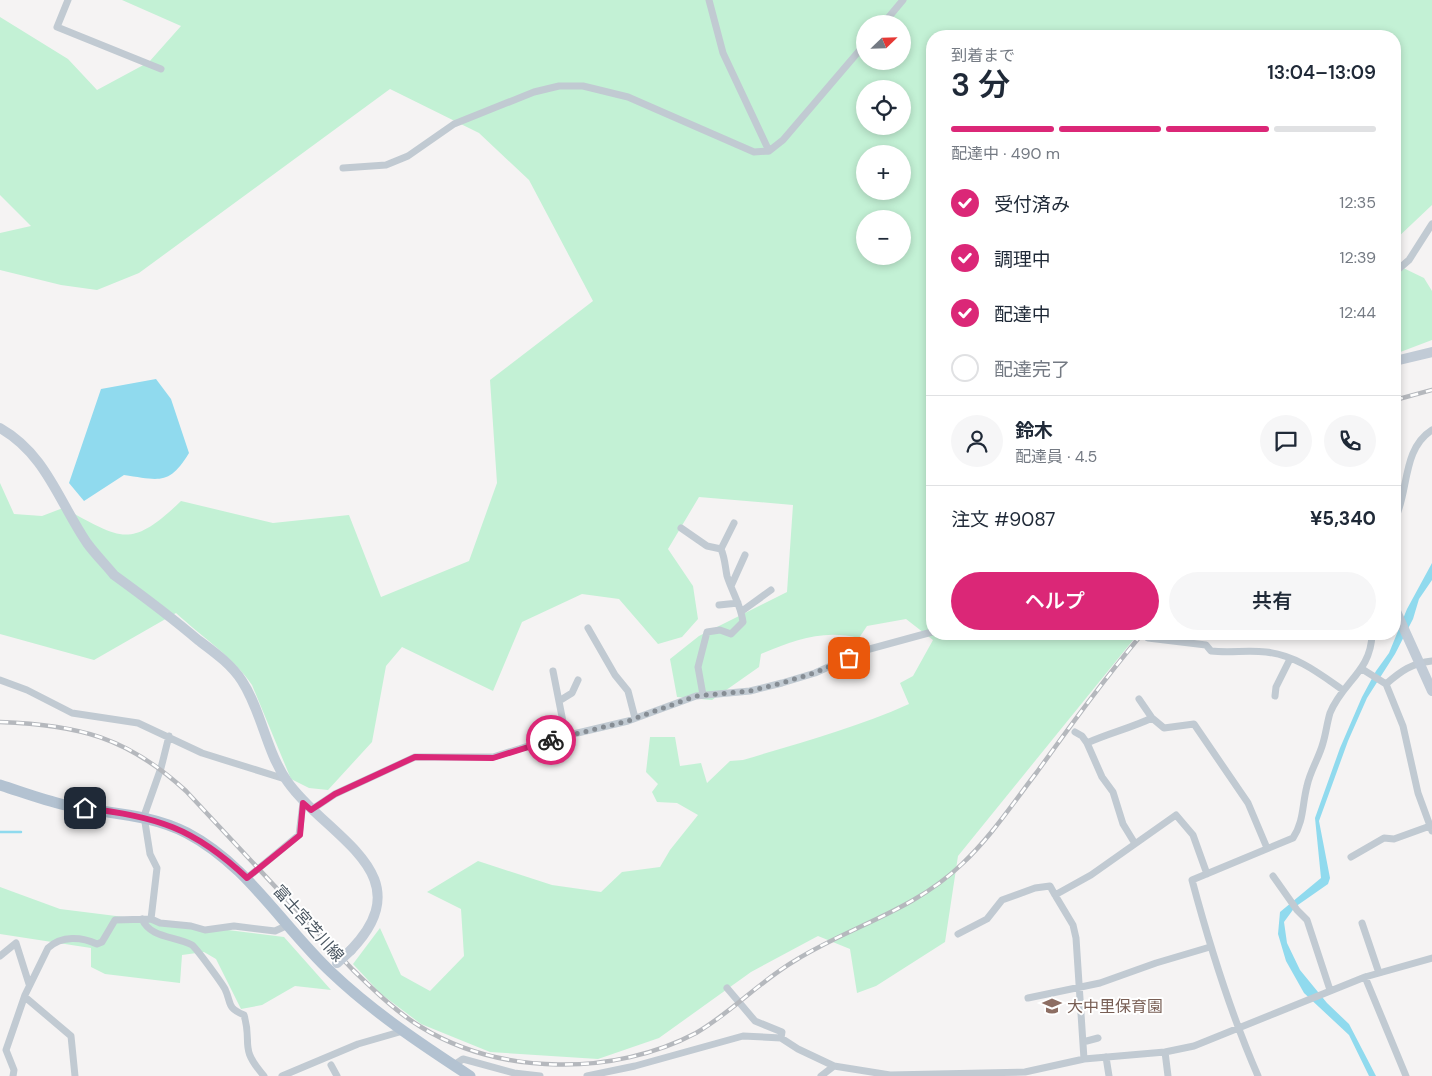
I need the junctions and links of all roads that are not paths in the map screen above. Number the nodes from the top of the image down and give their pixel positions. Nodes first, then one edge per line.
1 (68, 0) edge
2 (709, 0) edge
3 (903, 0) edge
4 (890, 15) edge
5 (856, 55) edge
6 (161, 69) dead end
7 (769, 151) junction
8 (343, 168) dead end
9 (1432, 224) edge
10 (1401, 267) edge
11 (1432, 352) edge
12 (1401, 360) edge
13 (0, 428) edge
14 (1432, 430) edge
15 (1401, 497) edge
16 (734, 523) dead end
17 (681, 528) dead end
18 (721, 549) junction
19 (745, 555) dead end
20 (732, 586) junction
21 (771, 590) dead end
22 (738, 603) junction
23 (719, 605) dead end
24 (742, 610) junction
25 (1401, 624) edge
26 (588, 628) dead end
27 (926, 634) edge
28 (1160, 640) edge
29 (1371, 640) edge
30 (1290, 659) junction
31 (1432, 661) edge
32 (1419, 662) junction
33 (1362, 669) junction
34 (553, 671) dead end
35 (0, 680) edge
36 (578, 680) dead end
37 (1384, 682) junction
38 (1343, 690) junction
39 (1432, 691) edge
40 (703, 695) junction
41 (1275, 696) dead end
42 (1139, 699) dead end
43 (559, 701) junction
44 (635, 718) junction
45 (1152, 718) junction
46 (1075, 732) dead end
47 (169, 736) junction
48 (566, 737) junction
49 (1087, 743) junction
50 (285, 779) junction
51 (0, 785) edge
52 (303, 803) junction
53 (311, 810) junction
54 (144, 816) junction
55 (1431, 828) edge
56 (1134, 842) junction
57 (1267, 848) junction
58 (1351, 857) dead end
59 (1208, 874) junction
60 (1273, 876) dead end
61 (247, 878) junction
62 (1055, 895) junction
63 (142, 919) junction
64 (151, 919) junction
65 (1362, 923) dead end
66 (288, 925) junction
67 (958, 934) dead end
68 (1210, 947) junction
69 (0, 956) edge
70 (1432, 958) edge
71 (333, 967) junction
72 (1378, 973) junction
73 (1365, 977) junction
74 (29, 984) junction
75 (1079, 987) junction
76 (727, 988) dead end
77 (1327, 991) junction
78 (25, 998) junction
79 (1028, 998) dead end
80 (1237, 1029) junction
81 (403, 1031) junction
82 (781, 1038) junction
83 (1098, 1038) dead end
84 (1083, 1042) junction
85 (1165, 1052) junction
86 (1106, 1057) junction
87 (1084, 1058) junction
88 (331, 1065) dead end
89 (454, 1065) junction
90 (834, 1066) junction
91 (865, 1073) edge
92 (13, 1076) edge
93 (75, 1076) edge
94 (264, 1076) edge
95 (282, 1076) edge
96 (337, 1076) edge
97 (470, 1076) edge
98 (540, 1076) edge
99 (587, 1076) edge
100 (821, 1076) edge
101 (1109, 1076) edge
102 (1168, 1076) edge
103 (1258, 1076) edge
104 (1406, 1076) edge

1 - 6 street
2 - 7 street
3 - 4 street
5 - 7 street
7 - 8 street
9 - 10 street
11 - 12 street
13 - 50 street
14 - 15 street
16 - 18 street
17 - 18 street
18 - 20 street
19 - 20 street
20 - 22 street
21 - 24 street
22 - 23 street
22 - 24 street
24 - 40 street
25 - 32 street
26 - 44 street
27 - 40 street
28 - 30 street
29 - 33 street
30 - 38 street
30 - 41 street
31 - 32 street
32 - 37 street
32 - 39 street
33 - 37 street
33 - 38 street
34 - 43 street
35 - 47 street
36 - 43 street
37 - 55 street
38 - 57 street
40 - 44 street
42 - 45 street
43 - 48 street
44 - 48 street
45 - 49 street
45 - 57 street
46 - 49 street
47 - 50 street
47 - 54 street
48 - 53 street
49 - 56 street
50 - 52 street
51 - 54 main road, 富士宮芝川線
52 - 53 street
52 - 61 street
53 - 71 street, bridge
54 - 61 main road, 富士宮芝川線
54 - 64 street
55 - 58 street
56 - 59 street
56 - 62 street
57 - 59 street
59 - 68 street
60 - 77 street
61 - 66 main road, 富士宮芝川線
62 - 67 street
62 - 75 street
63 - 64 street
63 - 74 street
63 - 94 street
64 - 66 street
65 - 72 street
66 - 71 main road, 富士宮芝川線
68 - 75 street
68 - 80 street
69 - 74 street
70 - 72 street
71 - 81 main road, 富士宮芝川線
72 - 73 street
73 - 77 street
73 - 104 street
74 - 78 street
75 - 79 street
75 - 84 street
76 - 82 street
77 - 80 street
78 - 92 street
78 - 93 street
80 - 85 street
80 - 103 street
81 - 89 main road, 富士宮芝川線
81 - 95 street
82 - 90 street
82 - 99 street
83 - 84 street
84 - 87 street
85 - 86 street
85 - 102 street
86 - 87 street
86 - 101 street
87 - 91 street
88 - 96 street
89 - 97 main road, 富士宮芝川線
89 - 98 street
90 - 91 street
90 - 100 street

